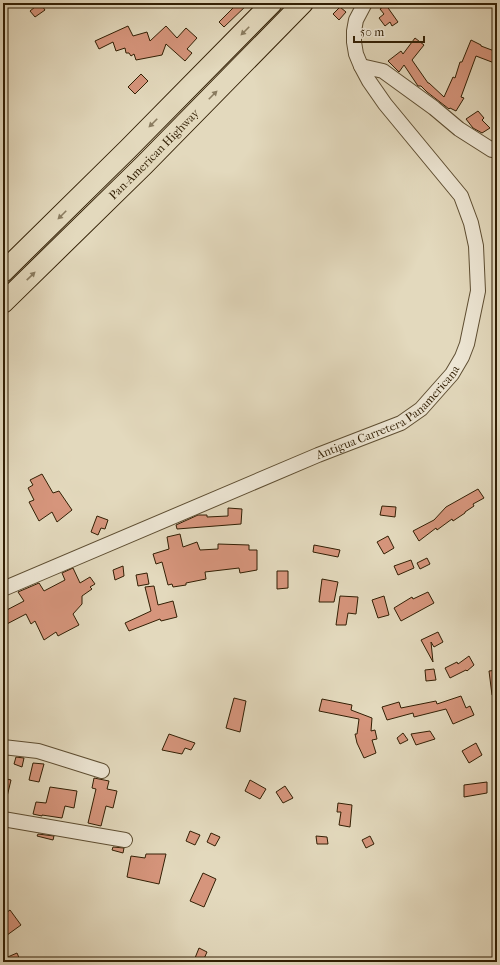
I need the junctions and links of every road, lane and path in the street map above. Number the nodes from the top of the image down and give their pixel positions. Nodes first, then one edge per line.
1 (272, 3) edge
2 (303, 3) edge
3 (365, 3) edge
4 (217, 58) junction
5 (361, 66) junction
6 (236, 72) junction
7 (497, 151) edge
8 (3, 272) edge
9 (3, 303) edge
10 (3, 589) edge
11 (3, 747) edge
12 (102, 771) dead end
13 (3, 819) edge
14 (124, 840) dead end

1 -> 4 highway, Pan-American Highway
2 - 6 highway, Pan-American Highway
3 - 5 street, Antigua Carretera Panamericana
4 - 6 highway
4 -> 8 highway, Pan-American Highway
5 - 7 street
5 - 10 street, Antigua Carretera Panamericana
9 -> 6 highway, Pan-American Highway
11 - 12 street
13 - 14 street

